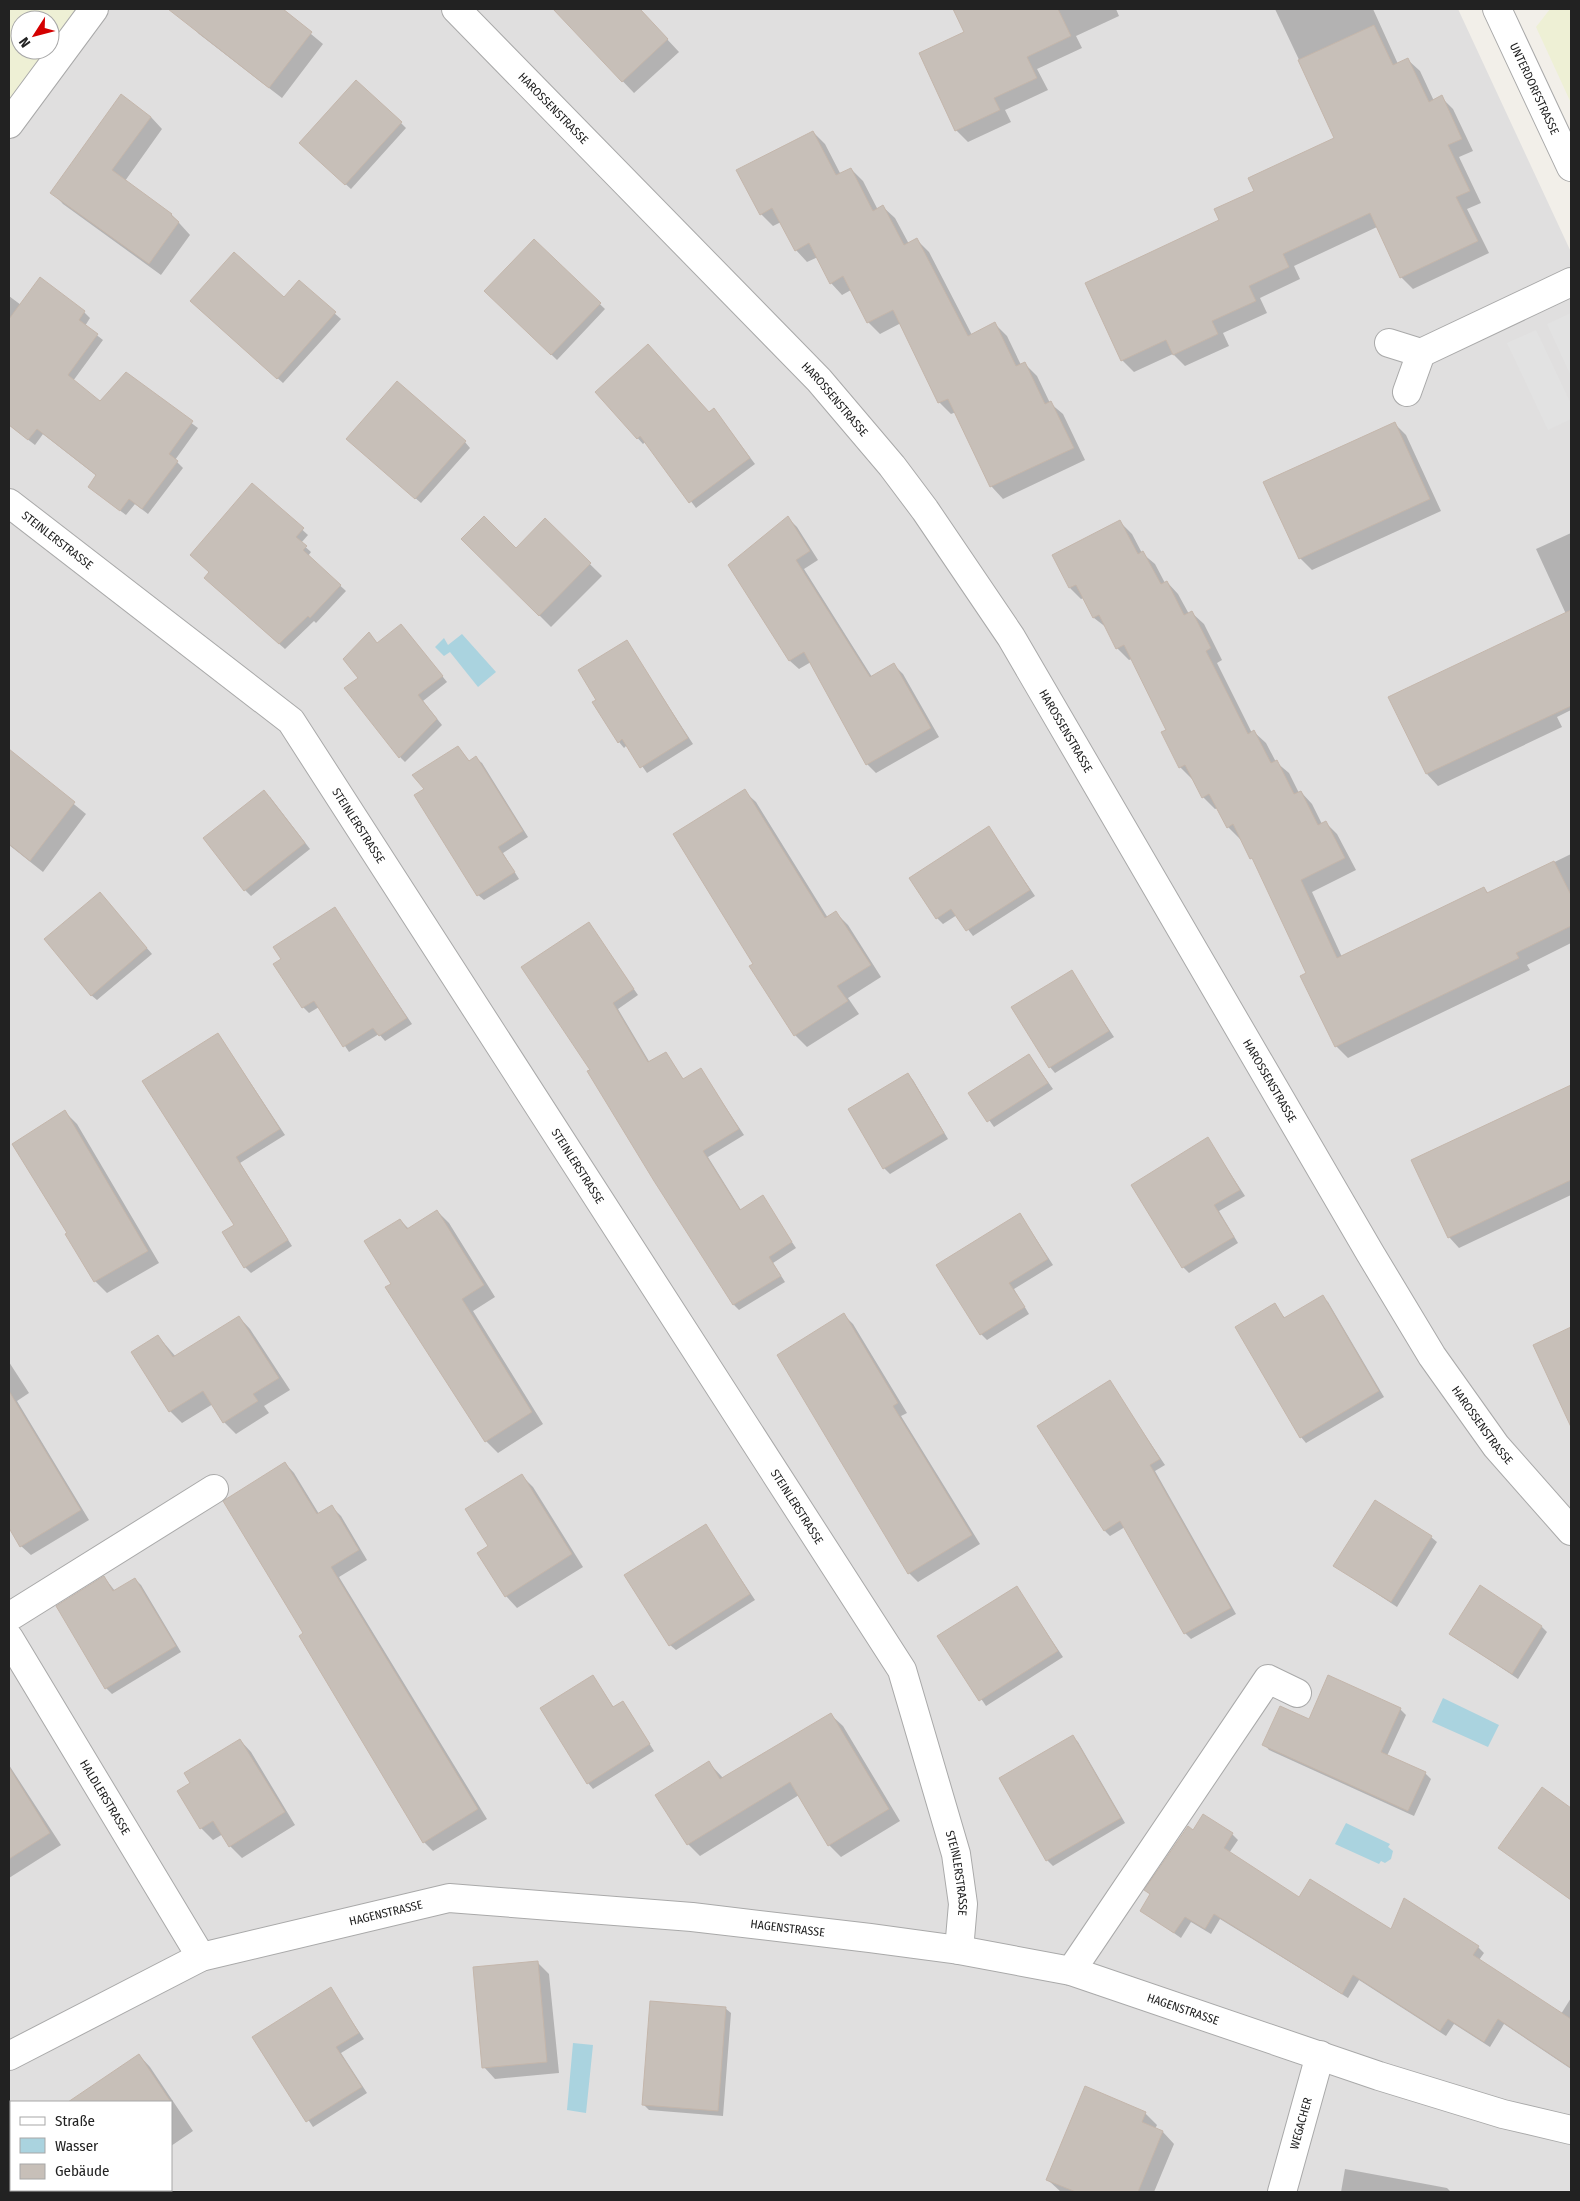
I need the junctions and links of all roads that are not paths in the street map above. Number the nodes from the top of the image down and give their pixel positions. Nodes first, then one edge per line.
1 (94, 9) edge
2 (456, 9) edge
3 (1497, 9) edge
4 (9, 124) edge
5 (1571, 168) edge
6 (1571, 282) edge
7 (1389, 343) dead end
8 (1421, 353) junction
9 (1407, 392) dead end
10 (9, 503) edge
11 (214, 1489) dead end
12 (1571, 1531) edge
13 (9, 1617) edge
14 (9, 1638) edge
15 (1297, 1693) dead end
16 (959, 1950) junction
17 (201, 1957) junction
18 (1070, 1971) junction
19 (1320, 2055) junction
20 (9, 2056) edge
21 (1571, 2130) edge
22 (1282, 2192) edge

1 - 4 street
2 - 12 street, HAROSSENSTRASSE
3 - 5 street, UNTERDORFSTRASSE
6 - 8 street
7 - 8 street
8 - 9 street
10 - 16 street, STEINLERSTRASSE
11 - 13 street
14 - 17 street, HALDLERSTRASSE
15 - 18 street
16 - 17 street, HAGENSTRASSE
16 - 18 street, HAGENSTRASSE
17 - 20 street, HAGENSTRASSE
18 - 19 street, HAGENSTRASSE
19 - 21 street, HAGENSTRASSE
19 - 22 street, WEGACHER

